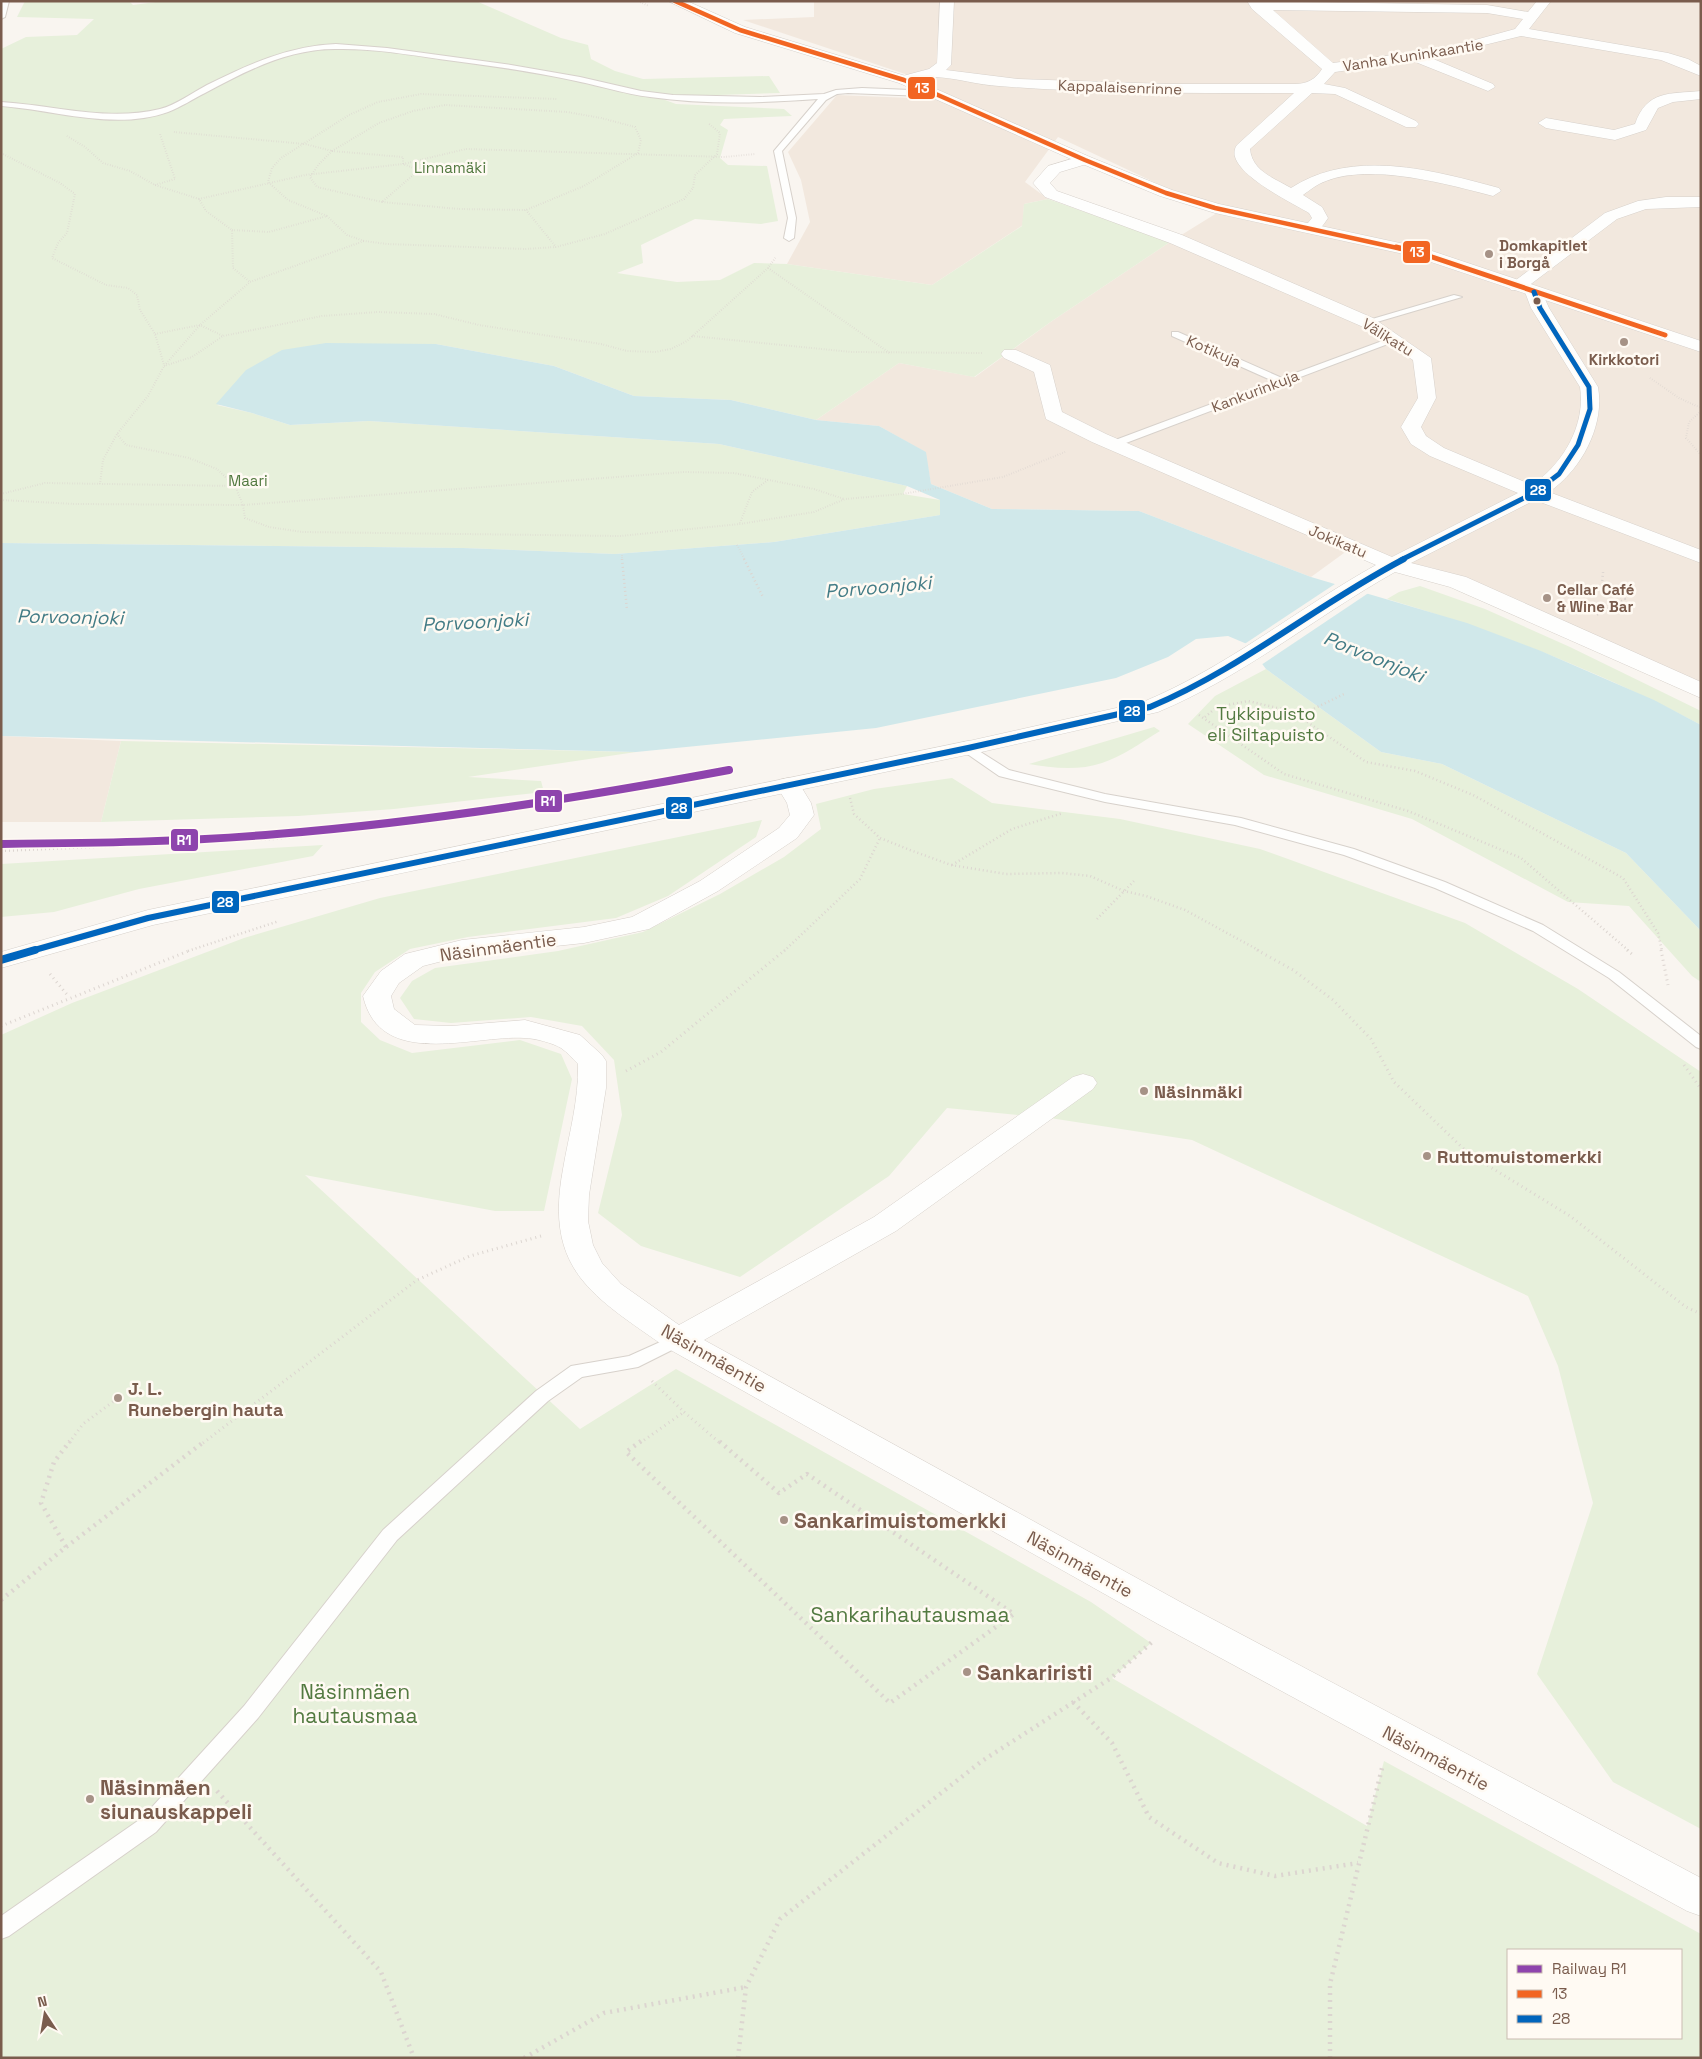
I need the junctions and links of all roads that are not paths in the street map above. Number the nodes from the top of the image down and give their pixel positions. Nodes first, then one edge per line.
1 (5, 1) edge
2 (676, 1) edge
3 (947, 1) edge
4 (1544, 1) edge
5 (1256, 4) edge
6 (1, 17) edge
7 (1533, 17) junction
8 (1520, 32) junction
9 (1416, 57) junction
10 (1330, 68) junction
11 (934, 72) junction
12 (1701, 72) edge
13 (904, 80) junction
14 (1488, 87) dead end
15 (1307, 89) junction
16 (935, 93) junction
17 (1701, 95) edge
18 (825, 96) junction
19 (1, 104) edge
20 (1546, 123) dead end
21 (1412, 124) dead end
22 (1085, 160) junction
23 (1493, 191) dead end
24 (1292, 195) junction
25 (1698, 204) edge
26 (1311, 229) junction
27 (789, 238) road end
28 (1525, 289) junction
29 (1457, 297) dead end
30 (1367, 322) junction
31 (1175, 334) dead end
32 (1396, 340) junction
33 (1699, 345) edge
34 (1010, 354) road end
35 (1281, 381) junction
36 (1106, 441) junction
37 (1534, 493) junction
38 (1701, 547) edge
39 (1679, 548) junction
40 (1701, 557) edge
41 (1393, 565) junction
42 (1701, 691) edge
43 (968, 748) junction
44 (788, 785) junction
45 (1, 960) edge
46 (1701, 1044) edge
47 (1083, 1083) dead end
48 (678, 1340) junction
49 (1701, 1898) edge
50 (1, 1929) edge

1 - 6 lane
2 - 13 street
3 - 11 street
4 - 7 street
5 - 7 street
5 - 10 street
7 - 8 street
8 - 9 street, Vanha Kuninkaantie
8 - 12 street
9 - 10 street, Vanha Kuninkaantie
9 - 14 street
10 - 15 street, Vanha Kuninkaantie
11 - 13 street
11 - 15 street, Kappalaisenrinne
13 - 16 street
15 - 21 street, Kappalaisenrinne
15 - 24 street, Vanha Kuninkaantie
16 - 18 lane
16 - 22 street
17 - 20 street
18 - 19 lane
18 - 27 lane
22 - 26 street
22 - 30 street, Välikatu
23 - 24 street
24 - 26 street, Vanha Kuninkaantie
25 - 28 street
26 - 28 street
28 - 33 street
28 - 37 street
29 - 30 lane
30 - 32 street, Välikatu
31 - 35 lane, Kotikuja
32 - 35 lane, Kankurinkuja
32 - 37 street, Välikatu
34 - 36 street, Jokikatu
35 - 36 lane, Kankurinkuja
36 - 41 street, Jokikatu
37 - 39 street, Välikatu
37 - 41 street
38 - 39 street
39 - 40 street, Välikatu
41 - 42 street, Jokikatu
41 - 43 street
43 - 44 street
43 - 46 lane
44 - 45 street
44 - 48 street, Näsinmäentie
47 - 48 street
48 - 49 street, Näsinmäentie
48 - 50 lane

